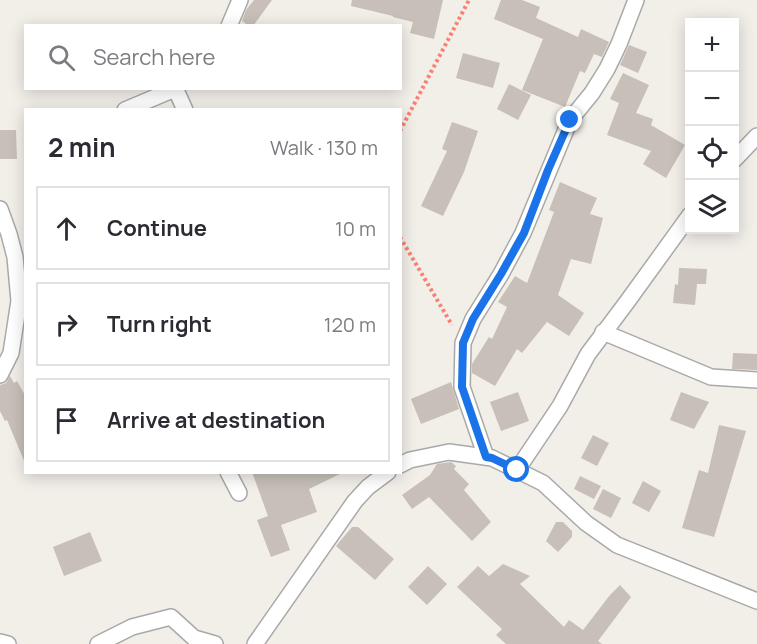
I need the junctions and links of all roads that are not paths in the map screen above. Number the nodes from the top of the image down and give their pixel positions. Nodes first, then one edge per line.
1 (240, 0) edge
2 (636, 0) edge
3 (231, 24) edge
4 (174, 90) edge
5 (176, 90) edge
6 (129, 108) edge
7 (184, 108) edge
8 (757, 136) edge
9 (739, 156) edge
10 (0, 209) edge
11 (685, 222) edge
12 (603, 332) junction
13 (0, 375) edge
14 (757, 380) edge
15 (486, 457) junction
16 (402, 464) edge
17 (517, 470) junction
18 (229, 474) edge
19 (383, 474) edge
20 (239, 493) dead end
21 (757, 601) edge
22 (0, 642) edge
23 (8, 644) edge
24 (98, 644) edge
25 (215, 644) edge
26 (256, 644) edge

1 - 3 street
2 - 15 street
4 - 6 street
5 - 7 street
8 - 9 street
10 - 13 street
11 - 12 street
12 - 14 street
12 - 17 street
15 - 16 street
15 - 17 street
17 - 21 street
18 - 20 street
19 - 26 street
22 - 23 street
24 - 25 street

